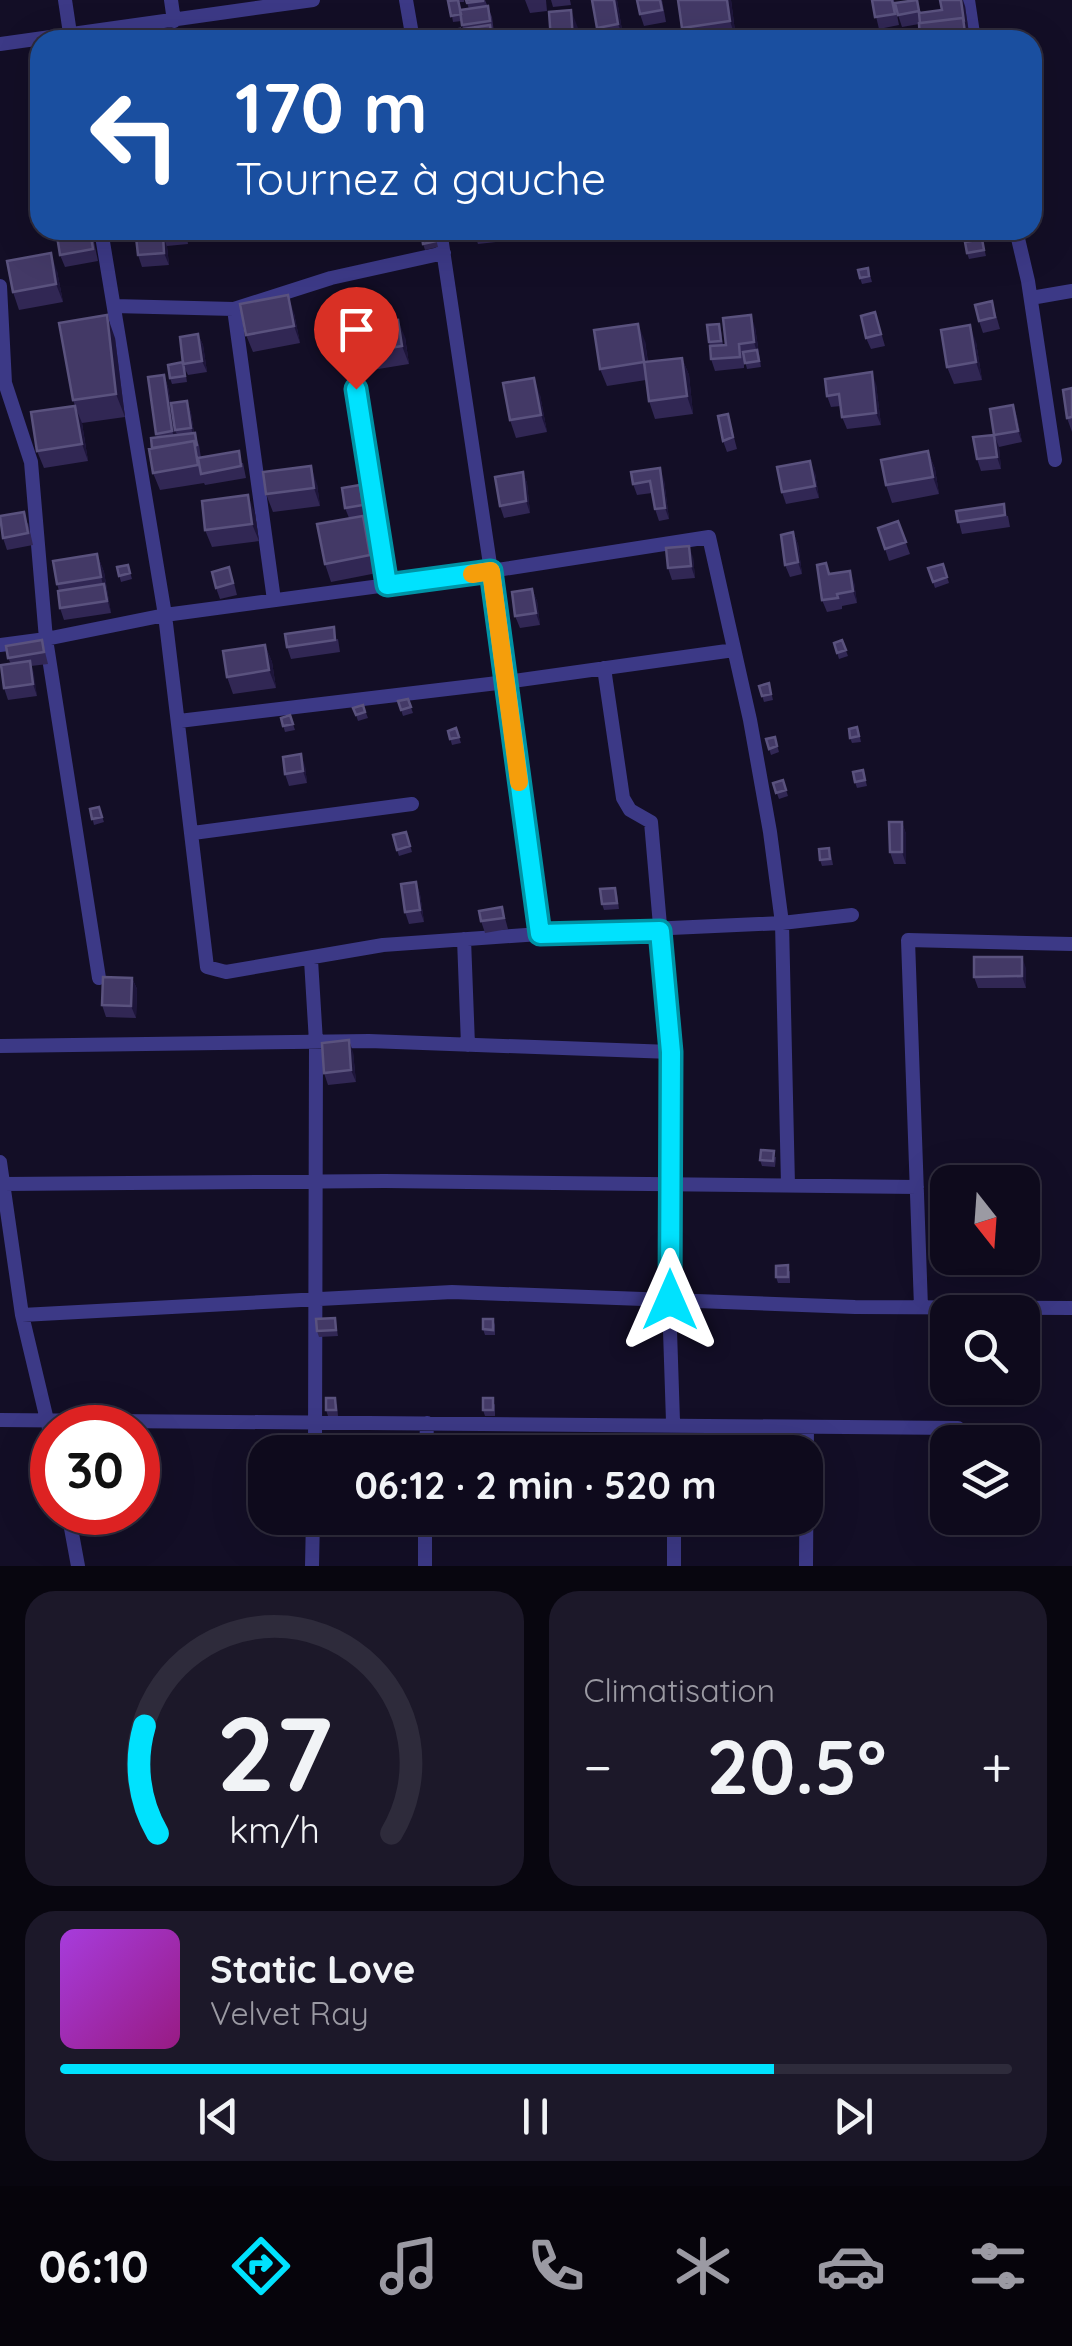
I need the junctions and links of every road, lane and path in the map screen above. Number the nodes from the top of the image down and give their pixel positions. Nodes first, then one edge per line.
1 (65, 0) edge
2 (171, 0) edge
3 (312, 0) edge
4 (406, 0) edge
5 (968, 0) edge
6 (174, 21) junction
7 (70, 30) edge
8 (119, 30) edge
9 (411, 30) edge
10 (972, 30) edge
11 (30, 41) edge
12 (0, 44) edge
13 (104, 240) edge
14 (442, 240) edge
15 (1018, 240) edge
16 (444, 253) junction
17 (0, 286) edge
18 (1072, 291) edge
19 (1031, 298) junction
20 (114, 306) junction
21 (234, 309) junction
22 (356, 389) dead end
23 (1054, 460) dead end
24 (491, 571) junction
25 (387, 585) junction
26 (274, 600) junction
27 (165, 615) junction
28 (46, 639) junction
29 (0, 645) edge
30 (734, 650) junction
31 (604, 668) junction
32 (506, 682) junction
33 (179, 722) junction
34 (412, 804) dead end
35 (193, 833) junction
36 (852, 915) dead end
37 (782, 923) junction
38 (660, 931) junction
39 (540, 934) junction
40 (464, 940) junction
41 (1072, 944) edge
42 (310, 960) junction
43 (99, 978) edge
44 (316, 1042) junction
45 (468, 1045) junction
46 (0, 1046) edge
47 (671, 1052) junction
48 (0, 1162) edge
49 (315, 1182) junction
50 (3, 1184) junction
51 (670, 1184) junction
52 (788, 1185) junction
53 (917, 1187) junction
54 (314, 1299) junction
55 (670, 1300) junction
56 (921, 1307) junction
57 (1072, 1308) edge
58 (22, 1315) junction
59 (43, 1405) edge
60 (0, 1420) edge
61 (30, 1420) edge
62 (160, 1421) edge
63 (315, 1422) junction
64 (426, 1423) junction
65 (674, 1426) junction
66 (807, 1427) junction
67 (930, 1428) edge
68 (315, 1435) edge
69 (426, 1435) edge
70 (674, 1435) edge
71 (72, 1535) edge
72 (313, 1535) edge
73 (426, 1535) edge
74 (674, 1535) edge
75 (78, 1566) edge
76 (312, 1566) edge
77 (425, 1566) edge
78 (674, 1566) edge
79 (806, 1566) edge

1 - 7 street
2 - 6 street
3 - 6 street
4 - 9 street
5 - 10 street
6 - 8 street
11 - 12 street
13 - 20 street
14 - 16 street
15 - 19 street
16 - 21 street
16 - 24 street
17 - 28 street
18 - 19 street
19 - 23 street
20 - 21 street
20 - 27 street
21 - 26 street
22 - 25 street
24 - 25 street
24 - 30 street
24 - 32 street
25 - 26 street
26 - 27 street
27 - 28 street
27 - 33 street
28 - 29 street
28 - 43 street
30 - 31 street
30 - 37 street
31 - 32 street
31 - 38 street
32 - 33 street
32 - 39 street
33 - 35 street
34 - 35 street
35 - 42 street
36 - 37 street
37 - 38 street
37 - 52 street
38 - 39 street
38 - 47 street
39 - 40 street
40 - 42 street
40 - 45 street
41 - 53 street
42 - 44 street
44 - 45 street
44 - 46 street
44 - 49 street
45 - 47 street
47 - 51 street
48 - 50 street
49 - 50 street
49 - 51 street
49 - 54 street
50 - 58 street
51 - 52 street
51 - 55 street
52 - 53 street
53 - 56 street
54 - 55 street
54 - 58 street
54 - 63 street
55 - 56 street
55 - 65 street
56 - 57 street
58 - 59 street
60 - 61 street
62 - 63 street
63 - 64 street
63 - 68 street
64 - 65 street
64 - 69 street
65 - 66 street
65 - 70 street
66 - 67 street
66 - 79 street
71 - 75 street
72 - 76 street
73 - 77 street
74 - 78 street

